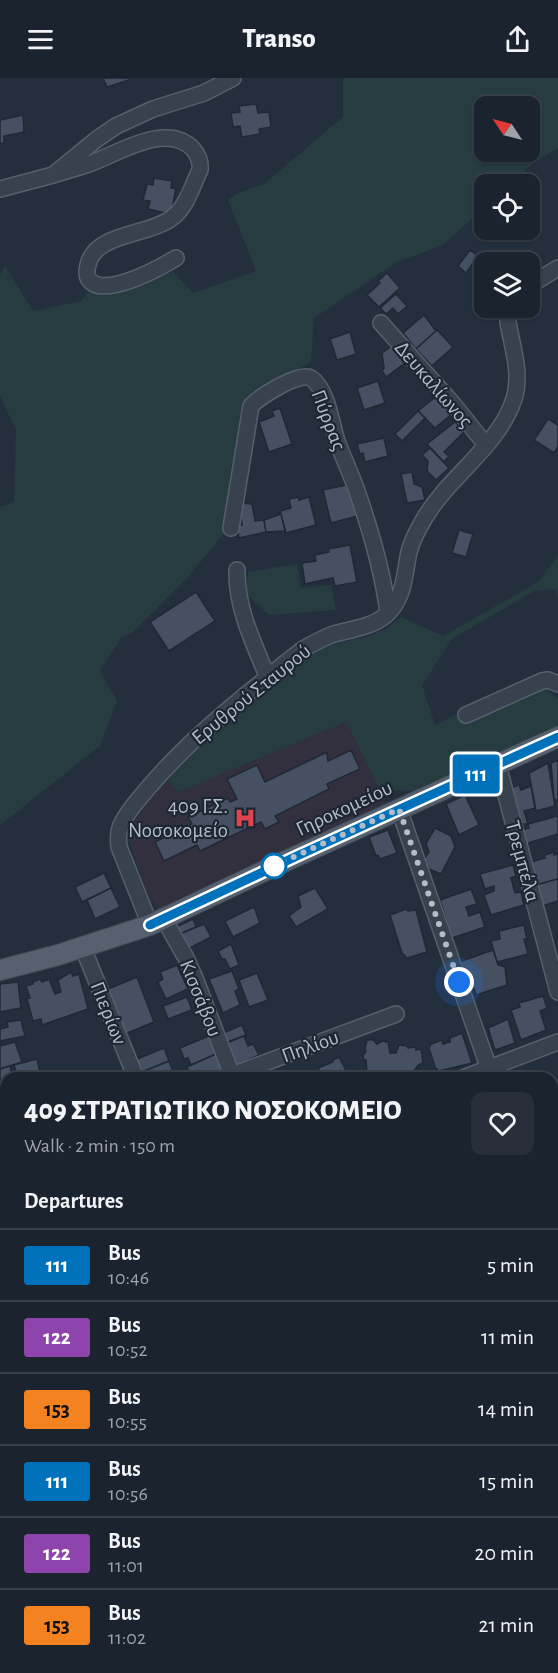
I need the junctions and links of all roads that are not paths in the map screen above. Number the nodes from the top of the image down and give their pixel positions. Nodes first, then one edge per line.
1 (233, 78) edge
2 (53, 175) junction
3 (0, 189) edge
4 (176, 258) dead end
5 (558, 268) edge
6 (540, 279) edge
7 (508, 318) edge
8 (381, 323) dead end
9 (486, 445) junction
10 (231, 528) dead end
11 (237, 570) dead end
12 (388, 613) junction
13 (268, 678) junction
14 (558, 684) edge
15 (466, 715) dead end
16 (558, 737) edge
17 (498, 765) junction
18 (399, 809) junction
19 (157, 922) junction
20 (83, 948) junction
21 (0, 970) edge
22 (558, 992) edge
23 (396, 1014) dead end
24 (558, 1042) edge
25 (489, 1069) junction
26 (134, 1072) edge
27 (228, 1072) edge
28 (243, 1072) edge
29 (480, 1072) edge

1 - 2 street
2 - 3 street
2 - 4 street
5 - 6 street
7 - 9 street
8 - 9 street, Δευκαλίωνος
9 - 12 street
10 - 12 street, Πύρρας
11 - 13 street
12 - 13 street, Ερυθρού Σταυρού
13 - 19 street, Ερυθρού Σταυρού
14 - 15 street
16 - 17 main road, Γηροκομείου
17 - 18 main road, Γηροκομείου
17 - 22 street, Τρεμπέλα
18 - 19 main road, Γηροκομείου
18 - 25 street
19 - 20 main road, Γηροκομείου
19 - 27 street, Κισσάβου
20 - 21 main road, Γηροκομείου
20 - 26 street, Πιερίων
23 - 28 street, Πηλίου
24 - 25 street
25 - 29 street

